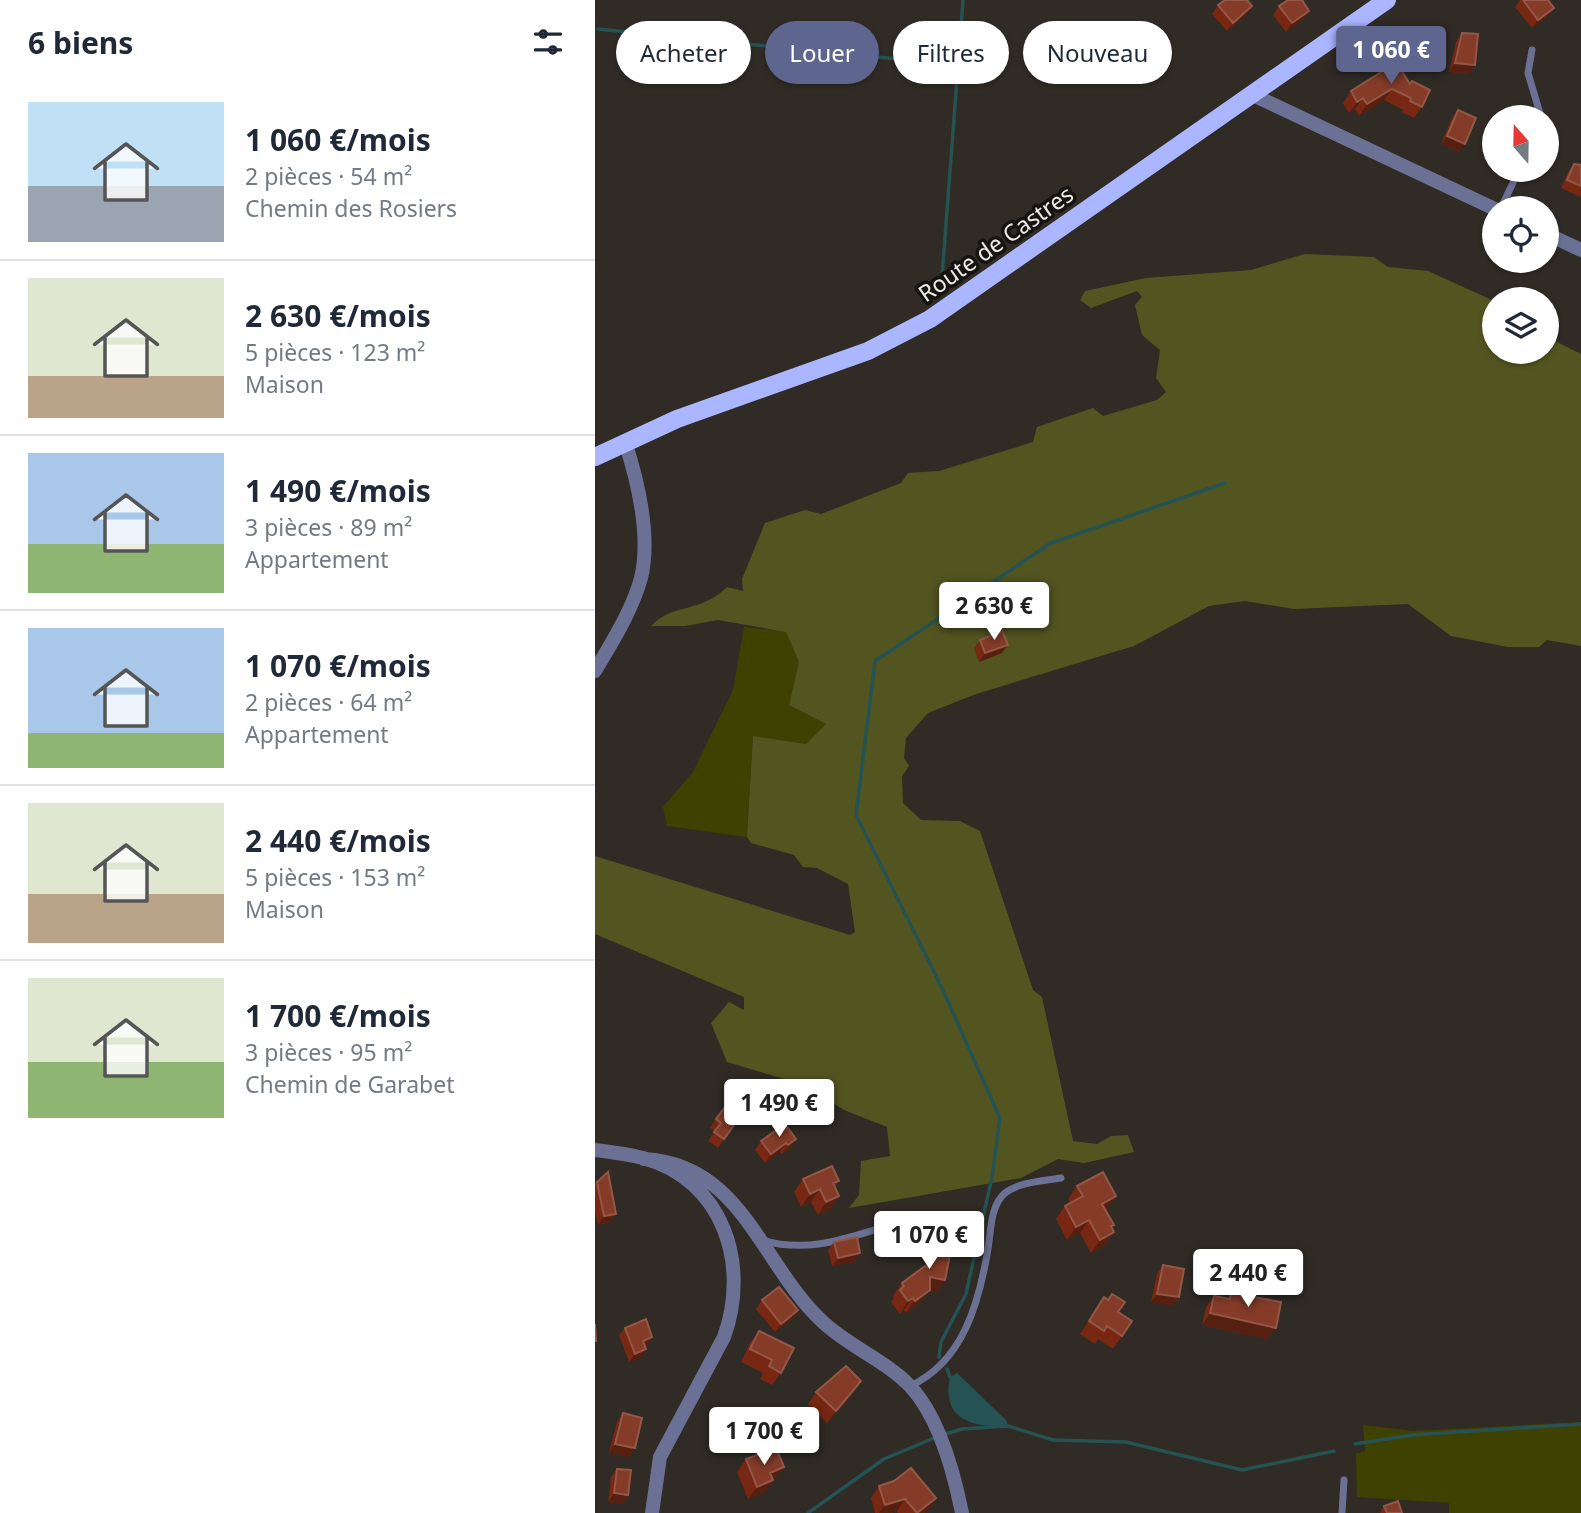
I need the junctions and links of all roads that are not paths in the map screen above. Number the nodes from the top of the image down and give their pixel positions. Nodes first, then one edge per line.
1 (1387, 0) edge
2 (1532, 50) dead end
3 (1253, 95) junction
4 (1537, 105) edge
5 (1482, 203) edge
6 (1559, 240) edge
7 (1581, 250) edge
8 (625, 442) junction
9 (595, 457) edge
10 (595, 671) edge
11 (595, 1150) edge
12 (644, 1158) junction
13 (1061, 1178) dead end
14 (884, 1227) dead end
15 (761, 1240) junction
16 (910, 1386) junction
17 (1344, 1480) dead end
18 (652, 1513) edge
19 (962, 1513) edge
20 (1342, 1513) edge

1 - 3 main road, Route de Castres
2 - 4 lane
3 - 5 street
3 - 8 main road, Route de Castres
6 - 7 street
8 - 9 main road, Route de Castres
8 - 10 street
11 - 12 street
12 - 15 street
12 - 18 street
13 - 16 lane
14 - 15 lane
15 - 16 street
16 - 19 street
17 - 20 lane

